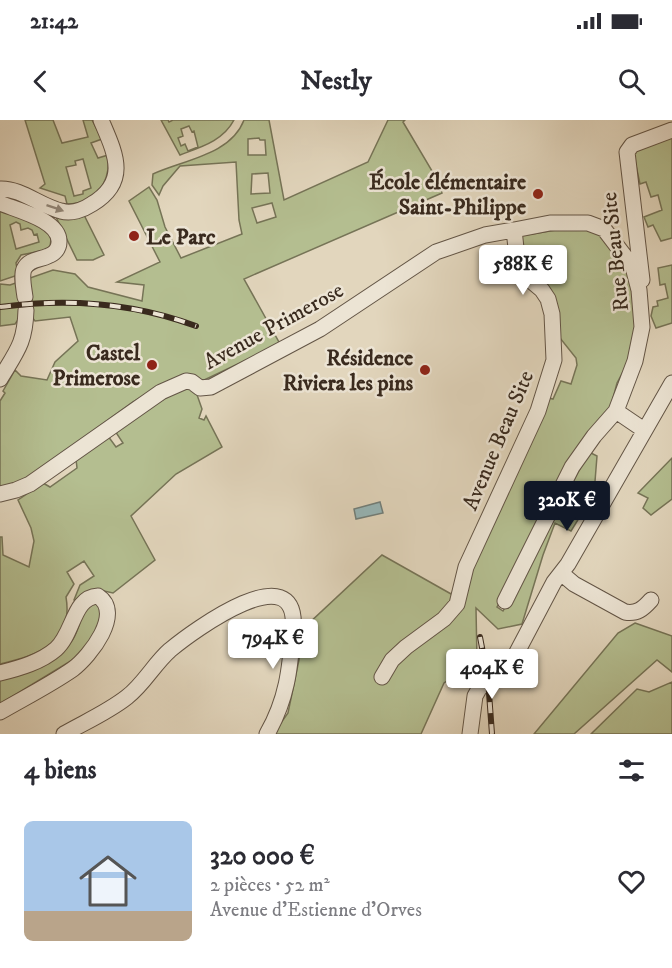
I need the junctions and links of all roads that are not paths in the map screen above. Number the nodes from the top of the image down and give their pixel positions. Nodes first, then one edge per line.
1 (101, 120) edge
2 (672, 130) edge
3 (0, 189) edge
4 (0, 203) edge
5 (514, 230) junction
6 (642, 327) junction
7 (0, 379) edge
8 (672, 383) edge
9 (616, 411) junction
10 (644, 430) junction
11 (0, 494) edge
12 (561, 573) junction
13 (651, 600) dead end
14 (506, 601) dead end
15 (0, 673) edge
16 (382, 677) dead end
17 (0, 712) edge
18 (64, 734) edge
19 (267, 734) edge
20 (470, 734) edge

3 -> 1 street
2 - 6 street, Rue Beau Site
4 - 7 street
5 - 6 street
5 - 11 street, Avenue Primerose
5 - 16 street, Avenue Beau Site
6 - 9 street
8 - 10 street
9 - 10 street
9 - 14 street
10 - 12 street
12 - 13 street
12 - 20 street
15 - 17 street
18 - 19 street

